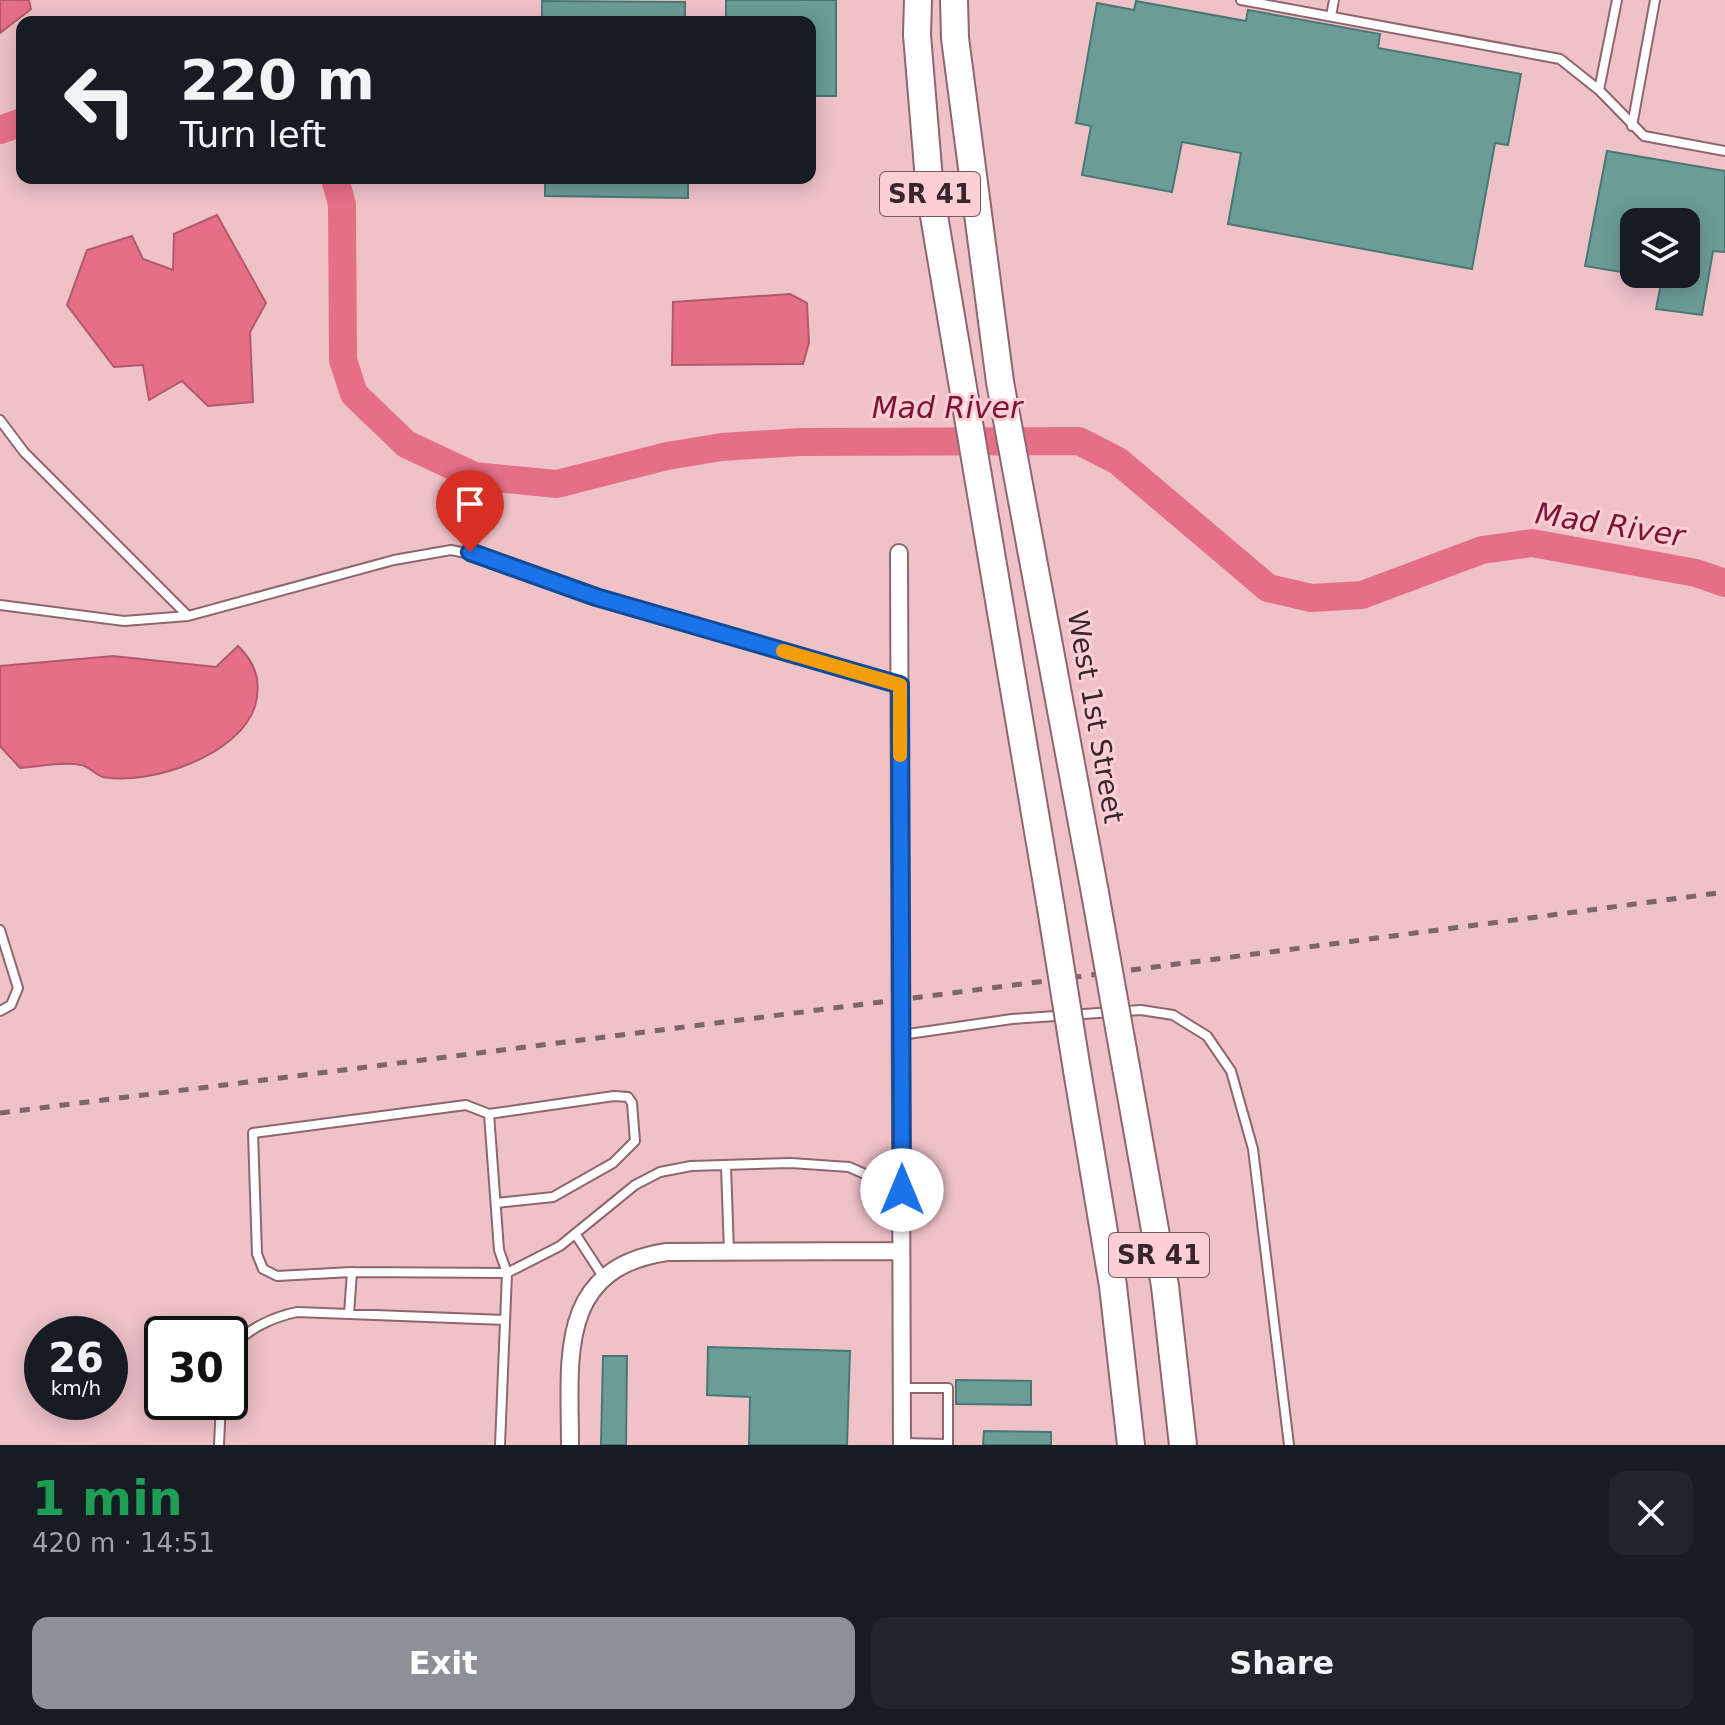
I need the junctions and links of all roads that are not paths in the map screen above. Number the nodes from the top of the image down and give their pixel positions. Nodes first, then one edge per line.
1 (918, 0) edge
2 (954, 0) edge
3 (1241, 0) edge
4 (1334, 0) edge
5 (1617, 0) edge
6 (1655, 0) edge
7 (1331, 16) junction
8 (1599, 90) junction
9 (1632, 126) junction
10 (1725, 151) edge
11 (0, 420) edge
12 (899, 553) dead end
13 (0, 605) edge
14 (188, 616) junction
15 (900, 685) junction
16 (0, 930) edge
17 (0, 1011) edge
18 (901, 1035) junction
19 (489, 1114) junction
20 (726, 1166) junction
21 (902, 1190) junction
22 (496, 1203) junction
23 (576, 1235) junction
24 (901, 1251) junction
25 (729, 1252) junction
26 (352, 1272) junction
27 (507, 1273) junction
28 (604, 1279) junction
29 (349, 1314) junction
30 (505, 1320) junction
31 (248, 1333) edge
32 (902, 1388) junction
33 (220, 1420) edge
34 (902, 1444) edge
35 (948, 1444) edge
36 (219, 1445) edge
37 (500, 1445) edge
38 (570, 1445) edge
39 (1131, 1445) edge
40 (1183, 1445) edge
41 (1289, 1445) edge

1 - 39 main road, SR 41, bridge
2 - 40 main road, West 1st Street / SR 41, bridge
3 - 7 lane
4 - 7 lane
5 - 8 lane
6 - 9 lane
7 - 8 lane
8 - 9 lane
9 - 10 lane
11 - 14 lane
12 - 15 street
13 - 14 lane
14 - 15 lane
15 - 18 street
16 - 17 lane
18 - 21 street
18 - 41 lane
19 - 22 lane
19 - 22 lane
19 - 26 lane
20 - 21 lane
20 - 23 lane
20 - 25 lane
21 - 24 street
22 - 27 lane
23 - 27 lane
23 - 28 lane
24 - 25 street
24 - 32 street
25 - 28 street
26 - 27 lane
26 - 29 lane
27 - 30 lane
28 - 38 street
29 - 30 lane
29 - 31 lane
30 - 37 lane
32 - 34 street
32 - 35 lane
33 - 36 lane
34 - 35 lane

